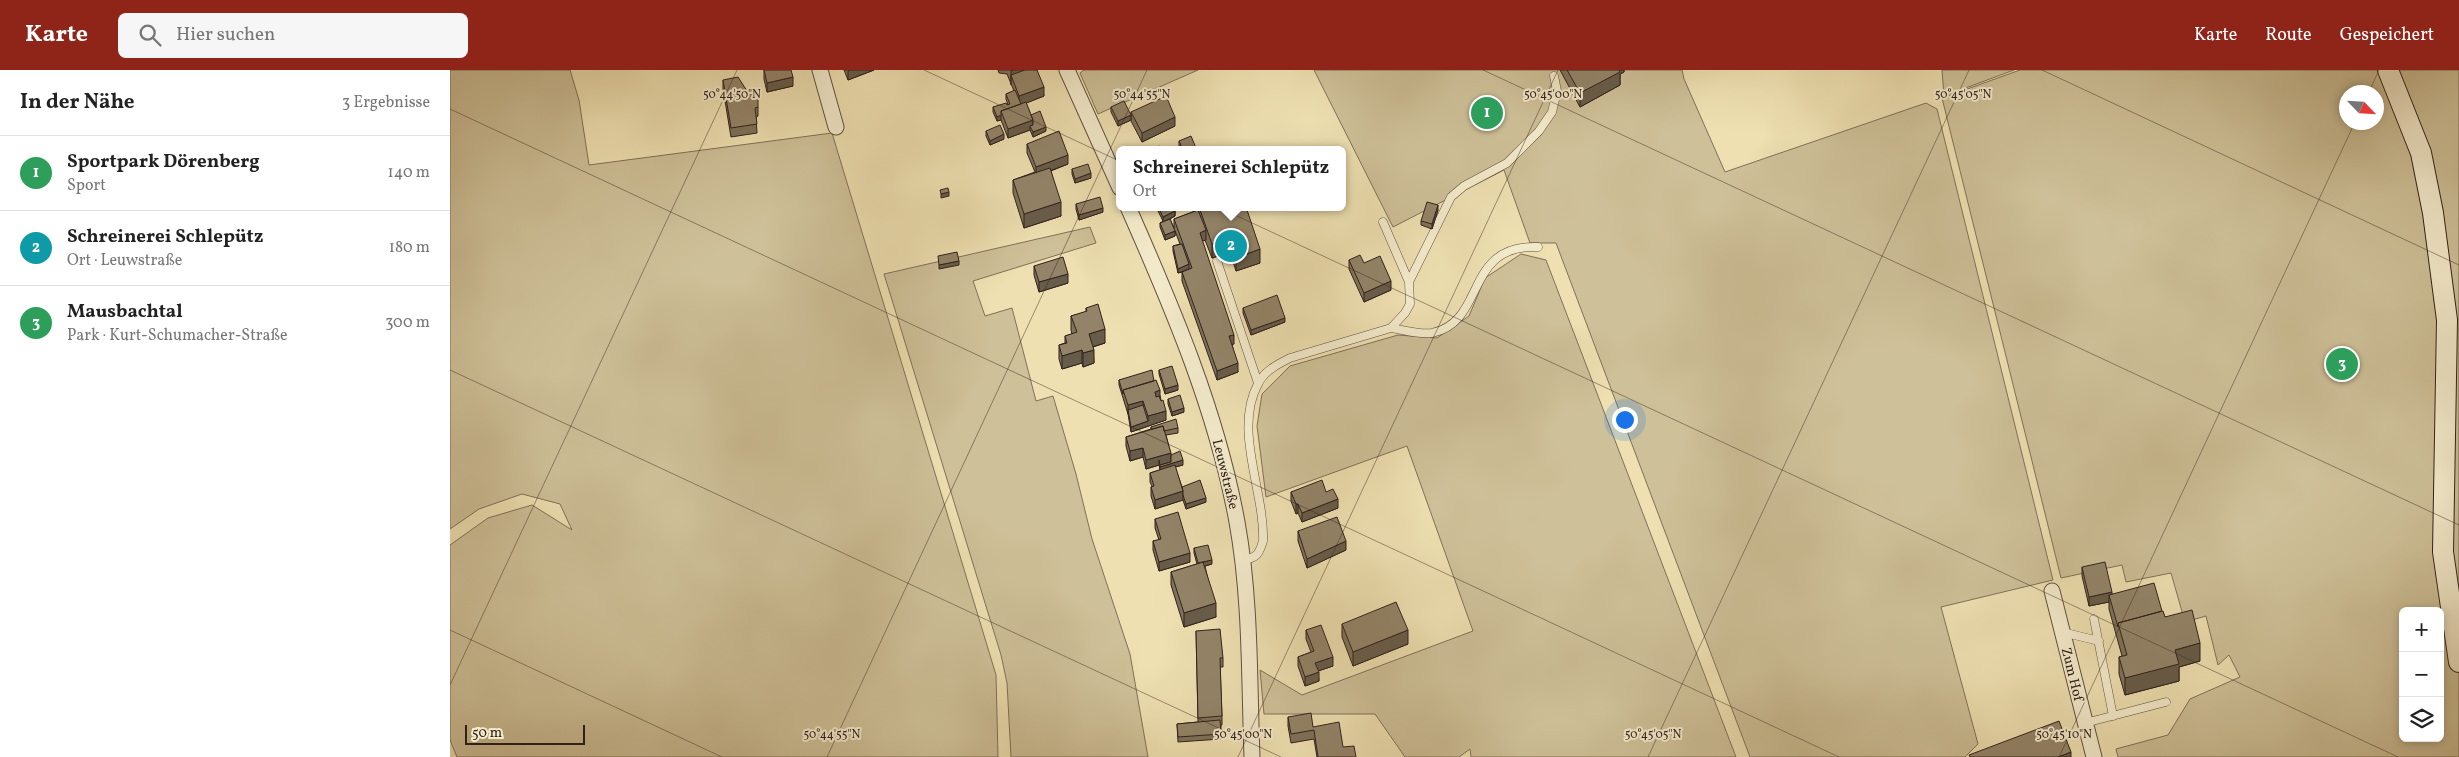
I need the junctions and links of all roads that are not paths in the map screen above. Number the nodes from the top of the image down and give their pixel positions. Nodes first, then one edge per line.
1 (820, 70) edge
2 (1067, 70) edge
3 (2388, 70) edge
4 (1554, 76) dead end
5 (836, 127) dead end
6 (1116, 179) edge
7 (1130, 211) edge
8 (1383, 222) dead end
9 (1538, 247) dead end
10 (1217, 260) dead end
11 (1408, 282) junction
12 (1391, 328) junction
13 (1258, 383) junction
14 (1243, 560) junction
15 (2052, 591) dead end
16 (2094, 618) dead end
17 (2062, 632) junction
18 (2099, 641) junction
19 (2459, 662) edge
20 (2166, 702) dead end
21 (2114, 716) junction
22 (2085, 723) junction
23 (1252, 757) edge
24 (2094, 757) edge

1 - 5 street
2 - 6 street
3 - 19 main road
4 - 11 lane
7 - 14 street, Leuwstraße
8 - 11 lane
9 - 12 lane
10 - 13 lane
11 - 12 lane
12 - 13 lane
13 - 14 lane
14 - 23 street, Leuwstraße
15 - 17 street, Zum Hof
16 - 18 lane
17 - 18 lane
17 - 22 street, Zum Hof
18 - 21 lane
20 - 21 lane
21 - 22 lane
22 - 24 street, Zum Hof

